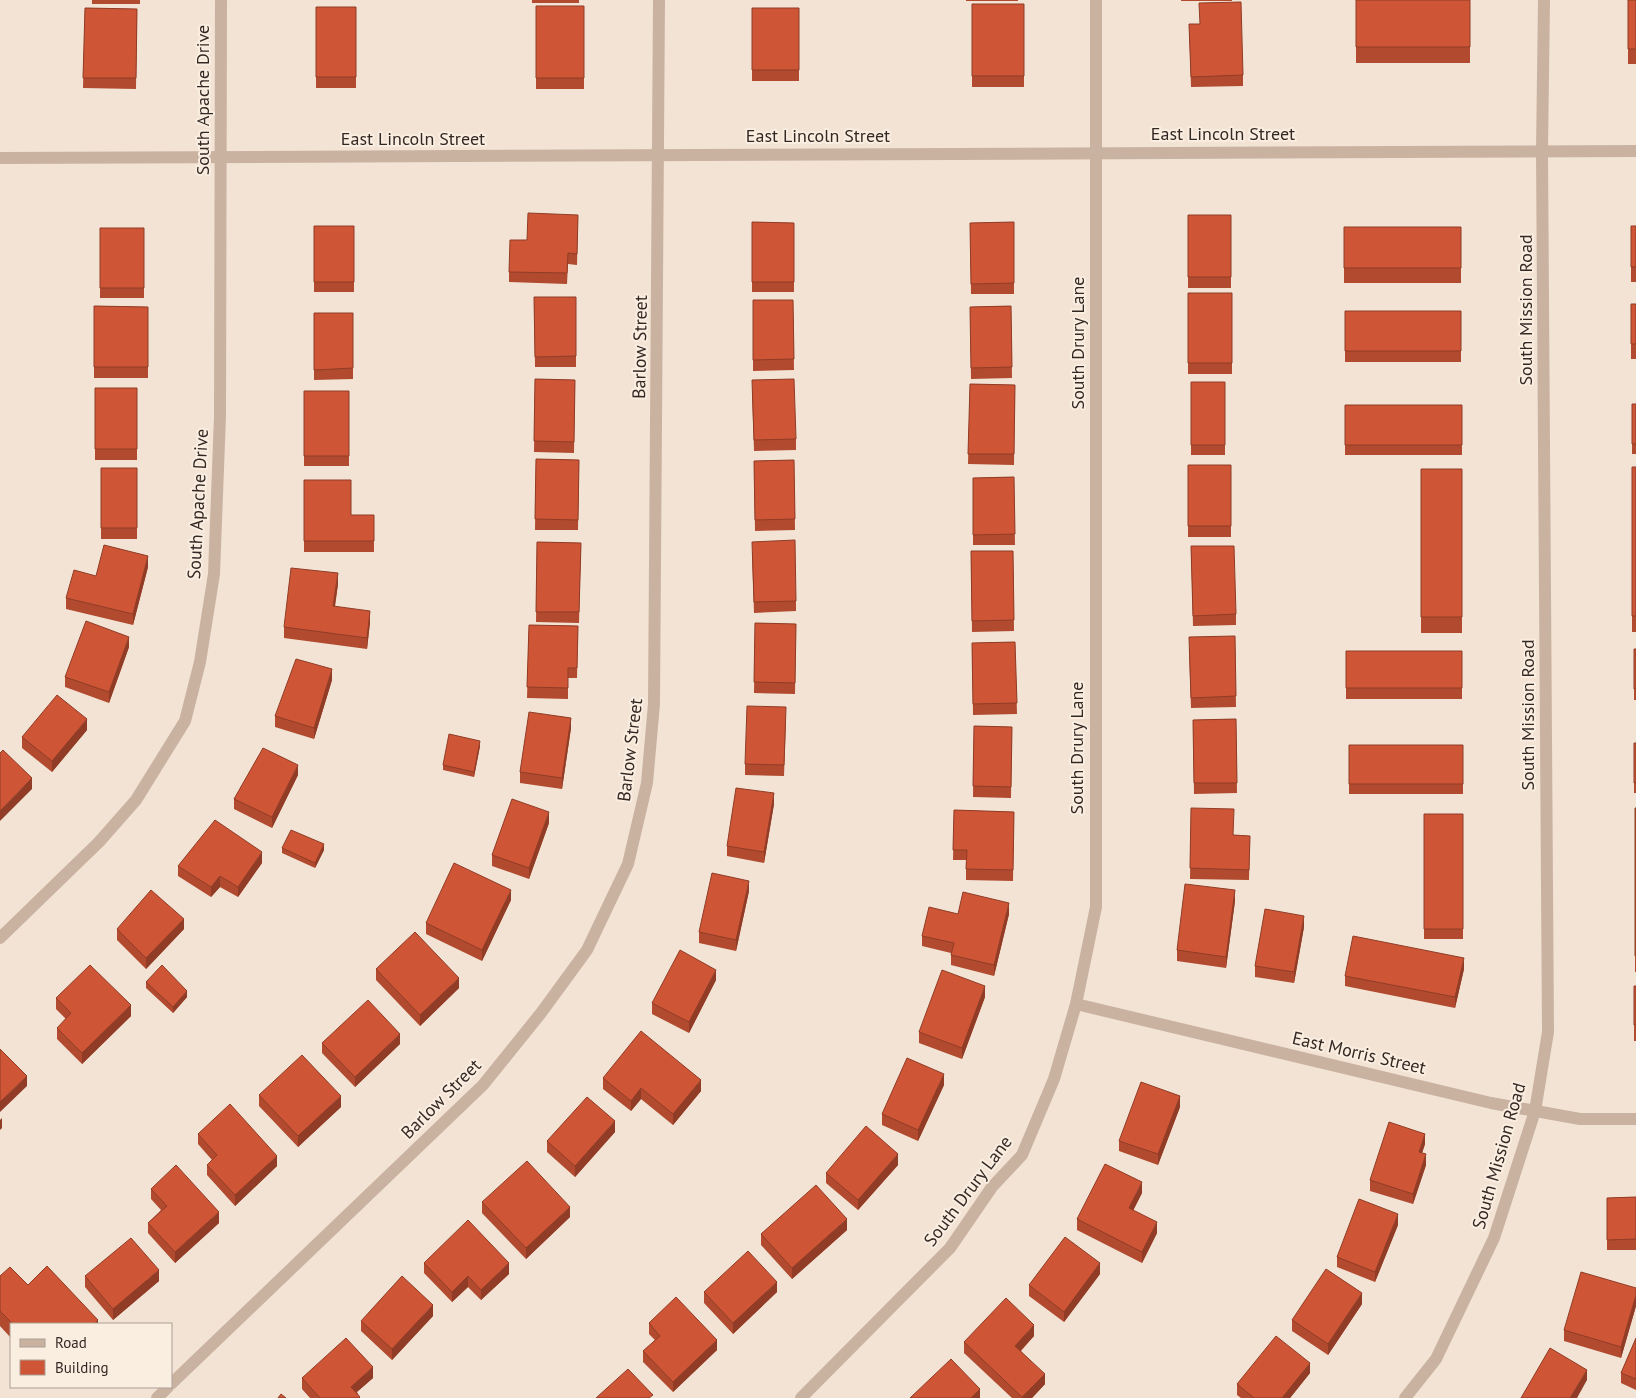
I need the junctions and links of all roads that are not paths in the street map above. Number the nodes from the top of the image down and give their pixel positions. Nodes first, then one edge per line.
1 (221, 0) edge
2 (659, 0) edge
3 (1096, 0) edge
4 (1544, 0) edge
5 (1542, 151) junction
6 (1636, 151) edge
7 (1095, 152) junction
8 (659, 155) junction
9 (221, 157) junction
10 (0, 158) edge
11 (0, 938) edge
12 (1076, 1004) junction
13 (1535, 1111) junction
14 (1636, 1120) edge
15 (172, 1383) edge
16 (167, 1388) edge
17 (157, 1398) edge
18 (801, 1398) edge
19 (1405, 1398) edge

1 - 9 street, South Apache Drive
2 - 8 street, Barlow Street
3 - 7 street, South Drury Lane
4 - 5 street, South Mission Road
5 - 6 street, East Lincoln Street
5 - 7 street, East Lincoln Street
5 - 13 street, South Mission Road
7 - 8 street, East Lincoln Street
7 - 12 street, South Drury Lane
8 - 9 street, East Lincoln Street
8 - 15 street, Barlow Street
9 - 10 street, East Lincoln Street
9 - 11 street, South Apache Drive
12 - 13 street, East Morris Street
12 - 18 street, South Drury Lane
13 - 14 street, East Morris Street
13 - 19 street, South Mission Road
16 - 17 street

